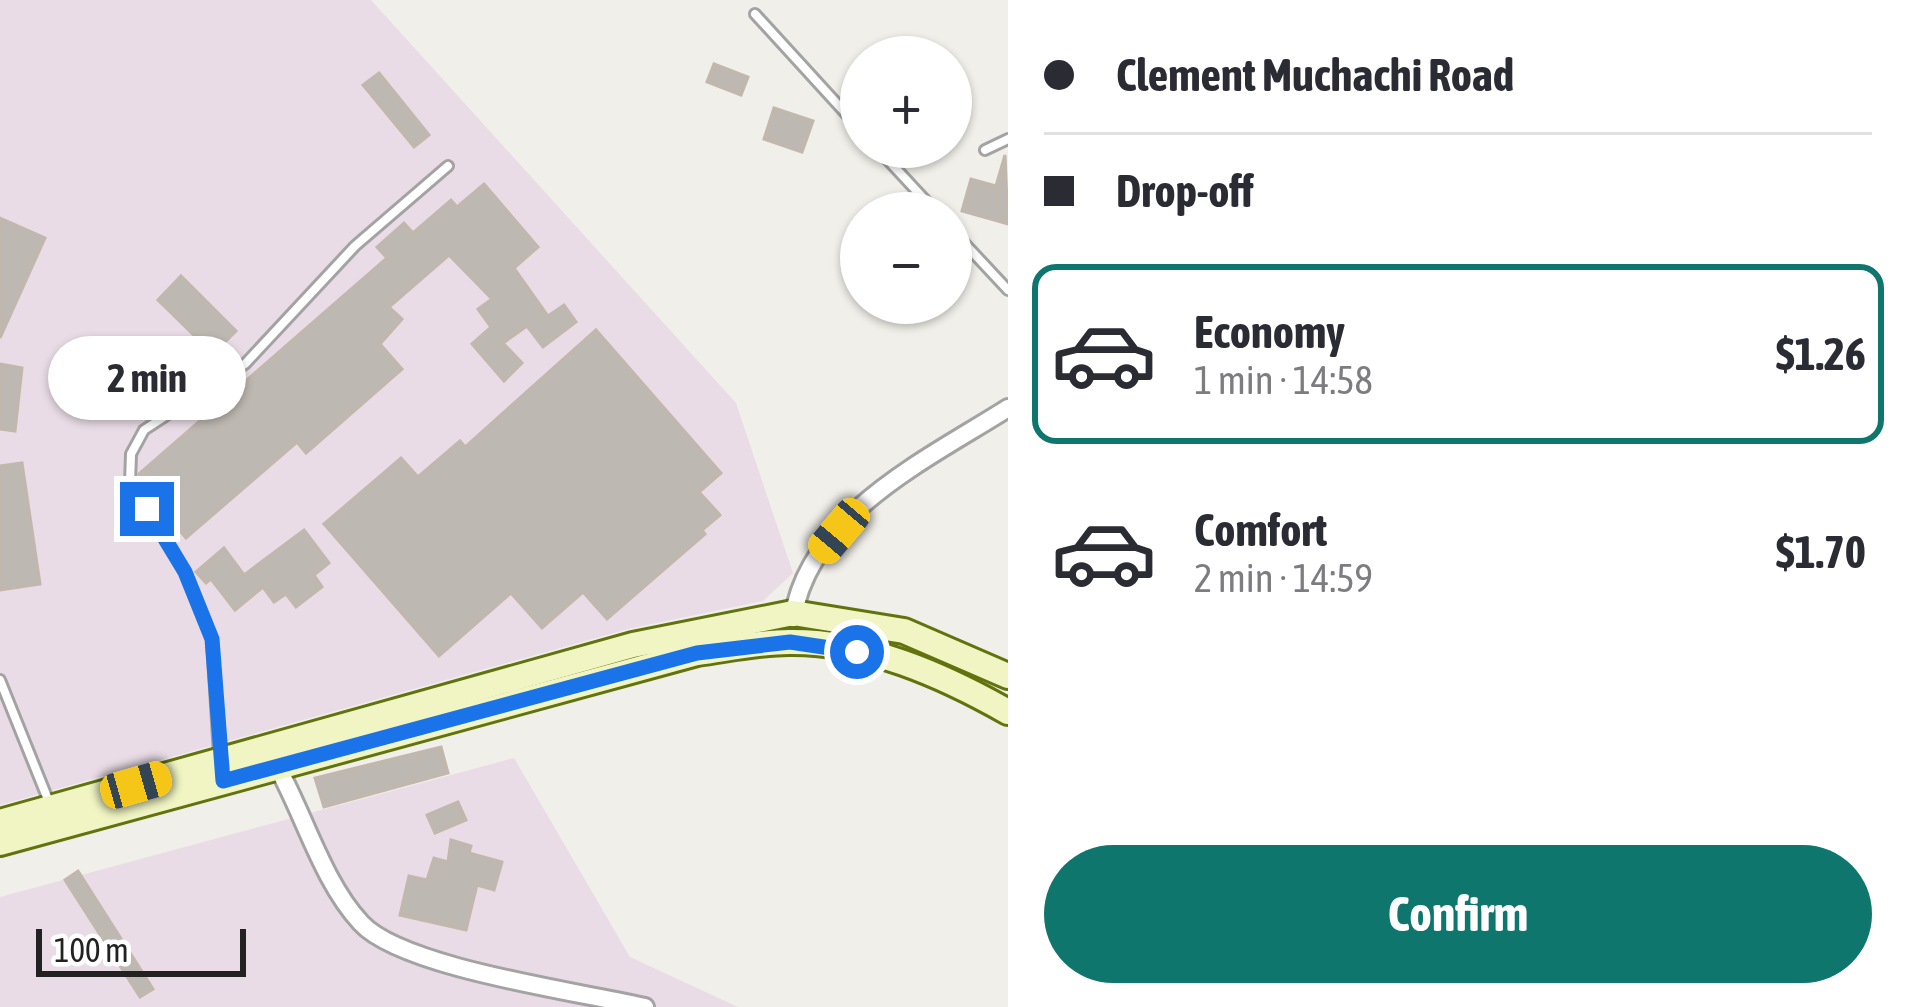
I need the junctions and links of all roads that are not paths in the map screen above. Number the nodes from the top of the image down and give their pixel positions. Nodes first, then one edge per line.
1 (754, 14) dead end
2 (840, 107) edge
3 (1008, 139) edge
4 (985, 150) dead end
5 (448, 166) dead end
6 (895, 168) edge
7 (918, 192) edge
8 (972, 251) edge
9 (1008, 290) edge
10 (1008, 408) edge
11 (794, 613) junction
12 (790, 642) junction
13 (1008, 676) edge
14 (0, 680) edge
15 (1008, 712) edge
16 (272, 757) junction
17 (221, 771) junction
18 (54, 817) junction
19 (0, 822) edge
20 (0, 843) edge
21 (645, 1007) edge

1 - 2 lane
3 - 4 lane
5 - 17 lane
6 - 7 lane
8 - 9 lane
10 - 11 street
11 - 12 street
11 - 13 main road
11 - 16 main road
12 - 15 main road
12 - 16 main road
14 - 18 lane
16 - 17 main road
16 - 21 street
17 - 18 main road
18 - 19 main road
18 - 20 main road

